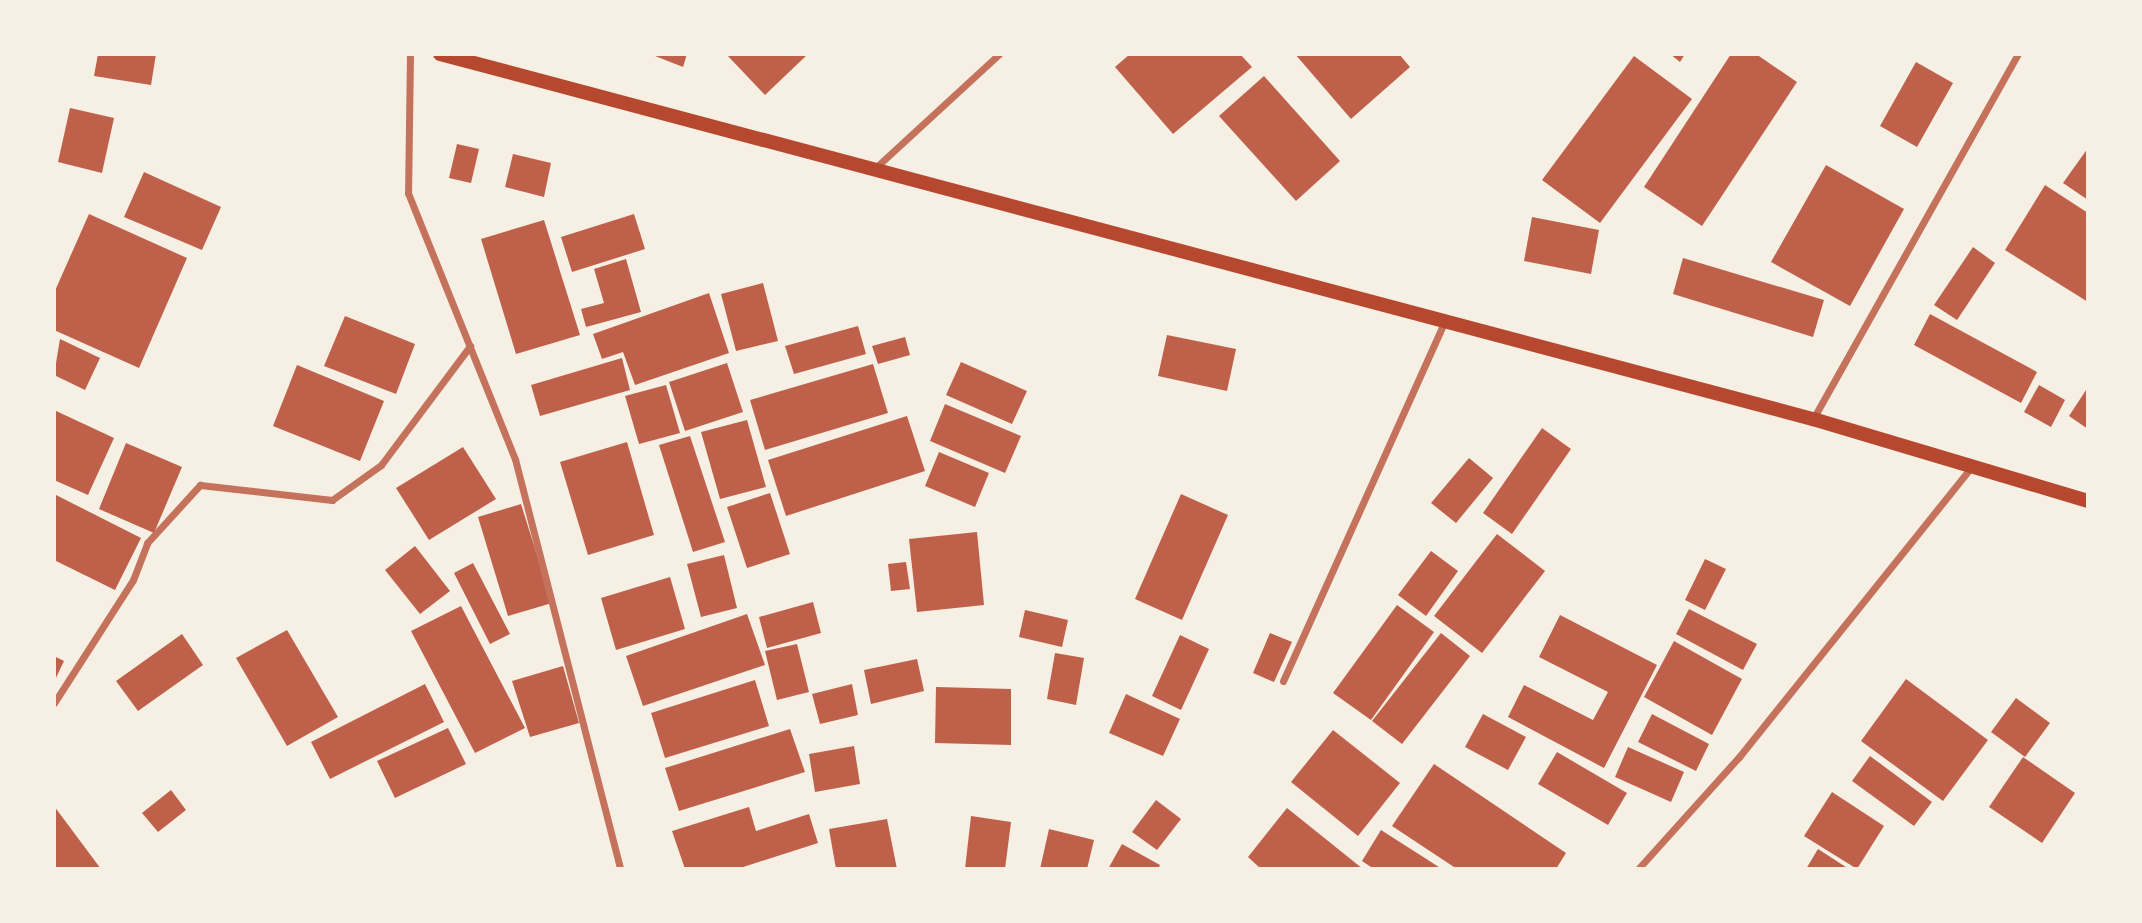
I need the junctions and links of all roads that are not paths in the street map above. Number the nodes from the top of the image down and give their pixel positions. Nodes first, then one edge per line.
1 (410, 54) edge
2 (440, 54) edge
3 (999, 54) edge
4 (2018, 54) edge
5 (873, 170) junction
6 (1446, 321) junction
7 (470, 346) junction
8 (1813, 419) junction
9 (1973, 464) junction
10 (2088, 501) edge
11 (1283, 681) dead end
12 (54, 703) edge
13 (620, 869) edge
14 (1638, 869) edge

1 - 7 street
2 - 5 main road
3 - 5 street
4 - 8 street
5 - 6 main road
6 - 8 main road
6 - 11 street
7 - 12 street
7 - 13 street
8 - 9 main road
9 - 10 main road
9 - 14 street

